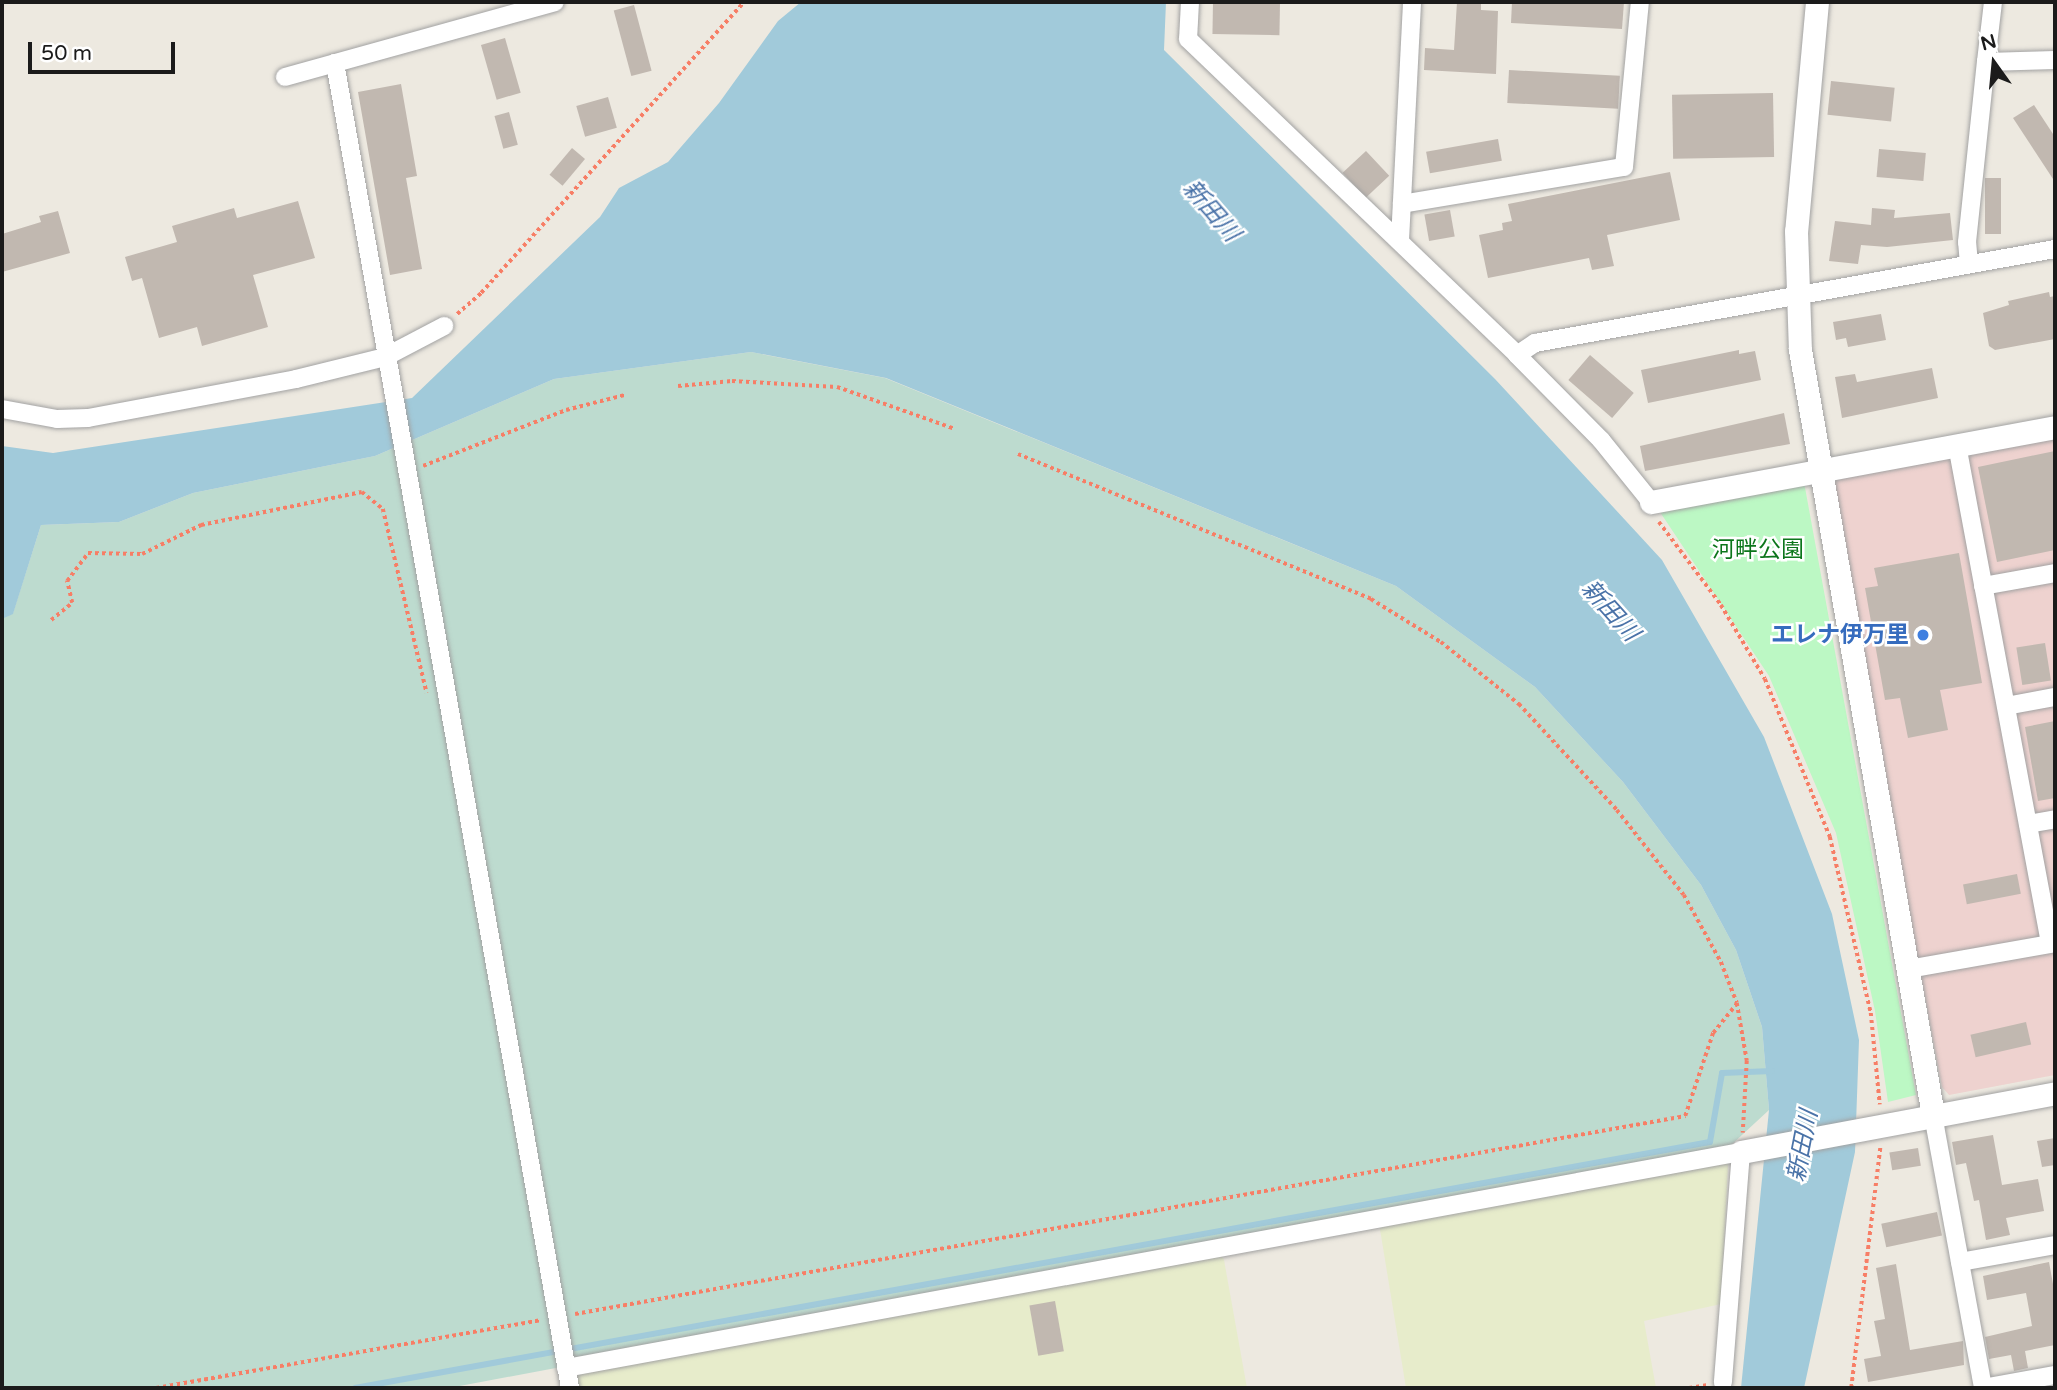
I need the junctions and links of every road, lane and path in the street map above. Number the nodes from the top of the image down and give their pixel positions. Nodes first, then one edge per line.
1 (555, 2) edge
2 (744, 2) edge
3 (1190, 2) edge
4 (1412, 2) edge
5 (1640, 2) edge
6 (1817, 2) edge
7 (1993, 2) edge
8 (2055, 60) edge
9 (1986, 62) junction
10 (335, 63) junction
11 (285, 77) dead end
12 (1402, 204) junction
13 (1400, 240) junction
14 (2055, 248) edge
15 (1969, 264) junction
16 (1796, 296) junction
17 (444, 326) joint
18 (1517, 355) junction
19 (385, 357) junction
20 (678, 386) dead end
21 (625, 395) dead end
22 (2, 409) edge
23 (2055, 427) edge
24 (955, 429) dead end
25 (1957, 445) junction
26 (1017, 454) dead end
27 (1818, 470) junction
28 (408, 472) junction
29 (1651, 502) junction
30 (2055, 573) edge
31 (1983, 586) junction
32 (51, 620) dead end
33 (448, 695) junction
34 (2055, 697) edge
35 (2006, 706) junction
36 (2055, 819) edge
37 (2028, 824) junction
38 (2053, 943) edge
39 (1908, 969) junction
40 (1737, 1003) junction
41 (2055, 1093) edge
42 (1933, 1115) junction
43 (1882, 1127) junction
44 (1741, 1152) junction
45 (2055, 1245) edge
46 (1960, 1262) junction
47 (557, 1317) junction
48 (566, 1368) junction
49 (2055, 1375) edge
50 (1723, 1382) dead end
51 (156, 1388) edge
52 (570, 1388) edge
53 (1851, 1388) edge
54 (1983, 1388) edge

1 - 10 street
2 - 17 path
3 - 13 street
4 - 12 street
5 - 12 street
6 - 16 street
7 - 9 street
8 - 9 street
9 - 15 street
10 - 11 street
10 - 19 street
12 - 13 street
13 - 18 street
14 - 15 street
15 - 16 street
16 - 18 street
16 - 27 street
17 - 19 street
18 - 29 street
19 - 22 street
19 - 28 street
20 - 24 path
21 - 28 path
23 - 25 street
25 - 27 street
25 - 31 street
26 - 40 path
27 - 29 street
27 - 39 street
28 - 33 street
29 - 43 path
30 - 31 street
31 - 35 street
32 - 33 path
33 - 47 street
34 - 35 street
35 - 37 street
36 - 37 street
37 - 38 street
38 - 39 street
39 - 42 street
40 - 44 path
40 - 47 path
41 - 42 street
42 - 43 street
42 - 46 street
43 - 44 street
43 - 53 path
44 - 48 street
44 - 50 street
45 - 46 street
46 - 54 street
47 - 48 street
47 - 51 path
48 - 52 street
49 - 54 street

